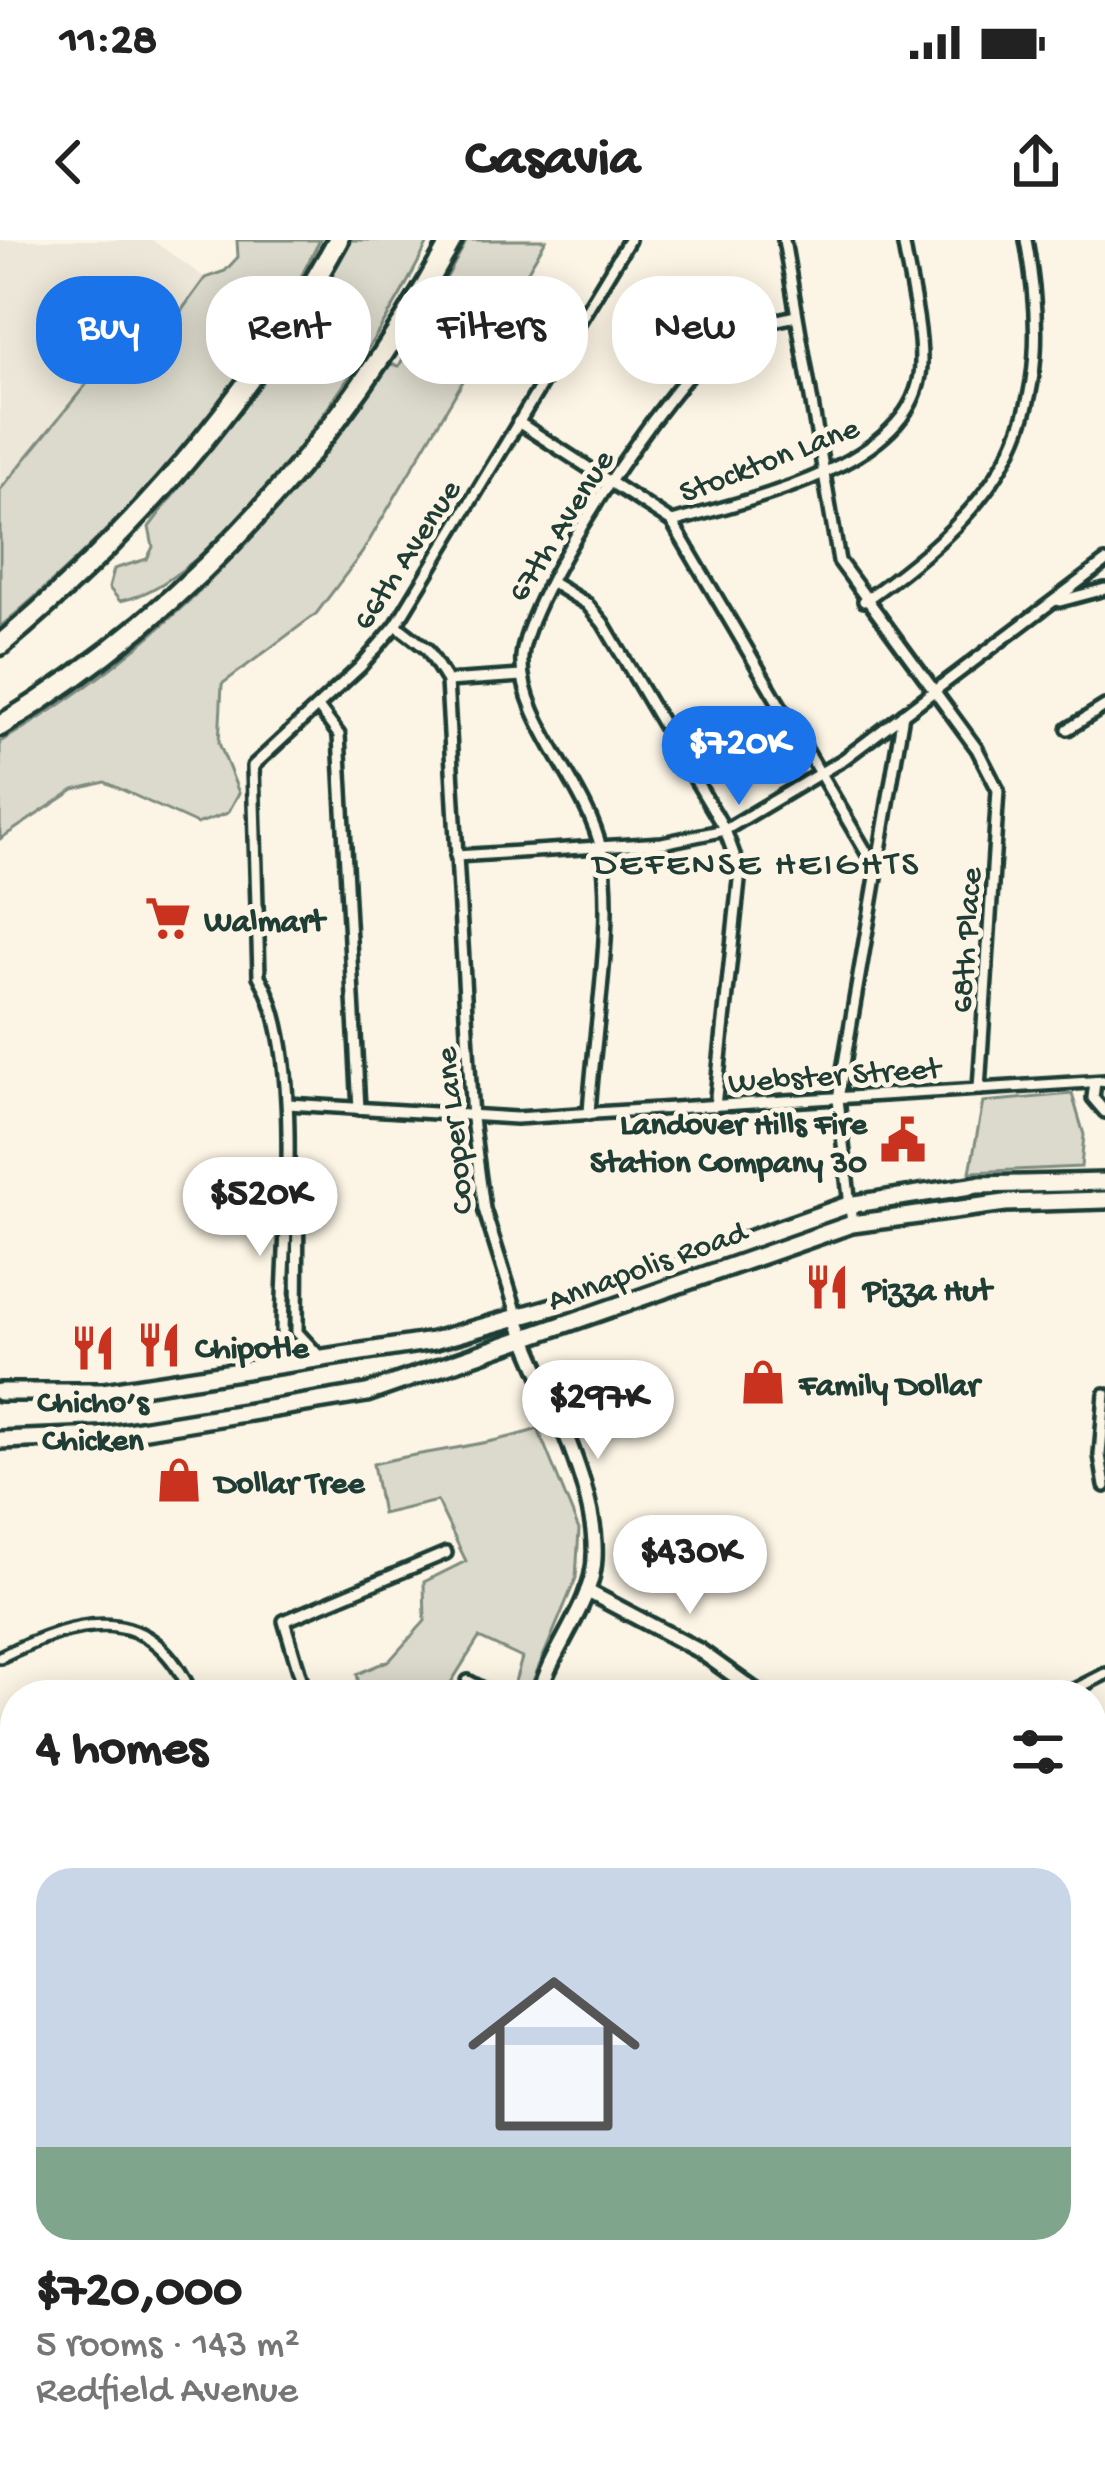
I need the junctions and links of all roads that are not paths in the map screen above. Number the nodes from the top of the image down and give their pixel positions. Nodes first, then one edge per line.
1 (338, 240) edge
2 (452, 240) edge
3 (629, 240) edge
4 (784, 240) edge
5 (904, 240) edge
6 (1026, 240) edge
7 (796, 316) junction
8 (518, 422) junction
9 (821, 472) junction
10 (613, 481) junction
11 (672, 522) junction
12 (1105, 562) edge
13 (551, 582) junction
14 (1105, 589) edge
15 (864, 601) junction
16 (1055, 602) junction
17 (395, 625) junction
18 (0, 645) edge
19 (522, 676) junction
20 (447, 681) junction
21 (932, 692) junction
22 (1105, 706) edge
23 (318, 707) junction
24 (903, 714) junction
25 (0, 726) edge
26 (1068, 729) dead end
27 (824, 772) junction
28 (725, 830) junction
29 (601, 849) junction
30 (456, 856) junction
31 (876, 877) junction
32 (1100, 1081) edge
33 (979, 1089) junction
34 (838, 1099) junction
35 (289, 1104) junction
36 (715, 1106) junction
37 (359, 1109) junction
38 (1105, 1112) edge
39 (589, 1114) junction
40 (472, 1119) junction
41 (288, 1169) junction
42 (1103, 1184) edge
43 (1105, 1201) edge
44 (848, 1204) junction
45 (852, 1225) junction
46 (518, 1320) junction
47 (525, 1339) junction
48 (325, 1360) junction
49 (256, 1371) junction
50 (0, 1392) edge
51 (1105, 1394) edge
52 (0, 1440) edge
53 (1105, 1486) edge
54 (446, 1553) dead end
55 (587, 1591) junction
56 (0, 1657) edge
57 (185, 1680) edge
58 (302, 1680) edge
59 (546, 1680) edge
60 (740, 1680) edge

1 - 18 highway
2 - 25 highway
3 - 8 street, 66th Avenue
4 - 7 street
5 - 9 street, Stockton Lane
6 - 15 street
7 - 9 street
7 - 10 street, 67th Avenue
8 - 10 street
8 - 17 street, 66th Avenue
9 - 11 street, Stockton Lane
9 - 15 street
10 - 11 street
10 - 13 street, 67th Avenue
11 - 27 street
12 - 16 street
13 - 19 street, 67th Avenue
13 - 28 street
14 - 16 street
15 - 21 street
16 - 21 street
17 - 20 street
17 - 23 street, 66th Avenue
19 - 20 street
19 - 29 street
20 - 30 street, Cooper Lane
21 - 24 street
21 - 33 street, 68th Place
22 - 26 street
23 - 35 street, 66th Avenue
23 - 37 street
24 - 27 street
24 - 31 street
27 - 28 street
27 - 31 street
28 - 29 street
28 - 36 street
29 - 30 street
29 - 39 street
30 - 40 street, Cooper Lane
31 - 34 street
32 - 33 street, Webster Street
32 - 38 street
33 - 34 street, Webster Street
34 - 36 street, Webster Street
34 - 44 street
35 - 37 street, Webster Street
35 - 41 street, 66th Avenue
36 - 39 street, Webster Street
37 - 40 street, Webster Street
39 - 40 street, Webster Street
40 - 46 street, Cooper Lane
41 - 48 street, 66th Avenue
41 - 49 street, 66th Avenue
42 - 44 main road, Annapolis Road
43 - 45 main road, Annapolis Road
44 - 45 street
44 - 46 main road, Annapolis Road
45 - 47 main road, Annapolis Road
46 - 47 street, Cooper Lane
46 - 48 main road, Annapolis Road
47 - 52 main road, Annapolis Road
47 - 55 street, Cooper Lane
48 - 49 main road, Annapolis Road
49 - 50 main road, Annapolis Road
51 - 53 street
54 - 58 street
55 - 59 street, Cooper Lane
55 - 60 street
56 - 57 street

